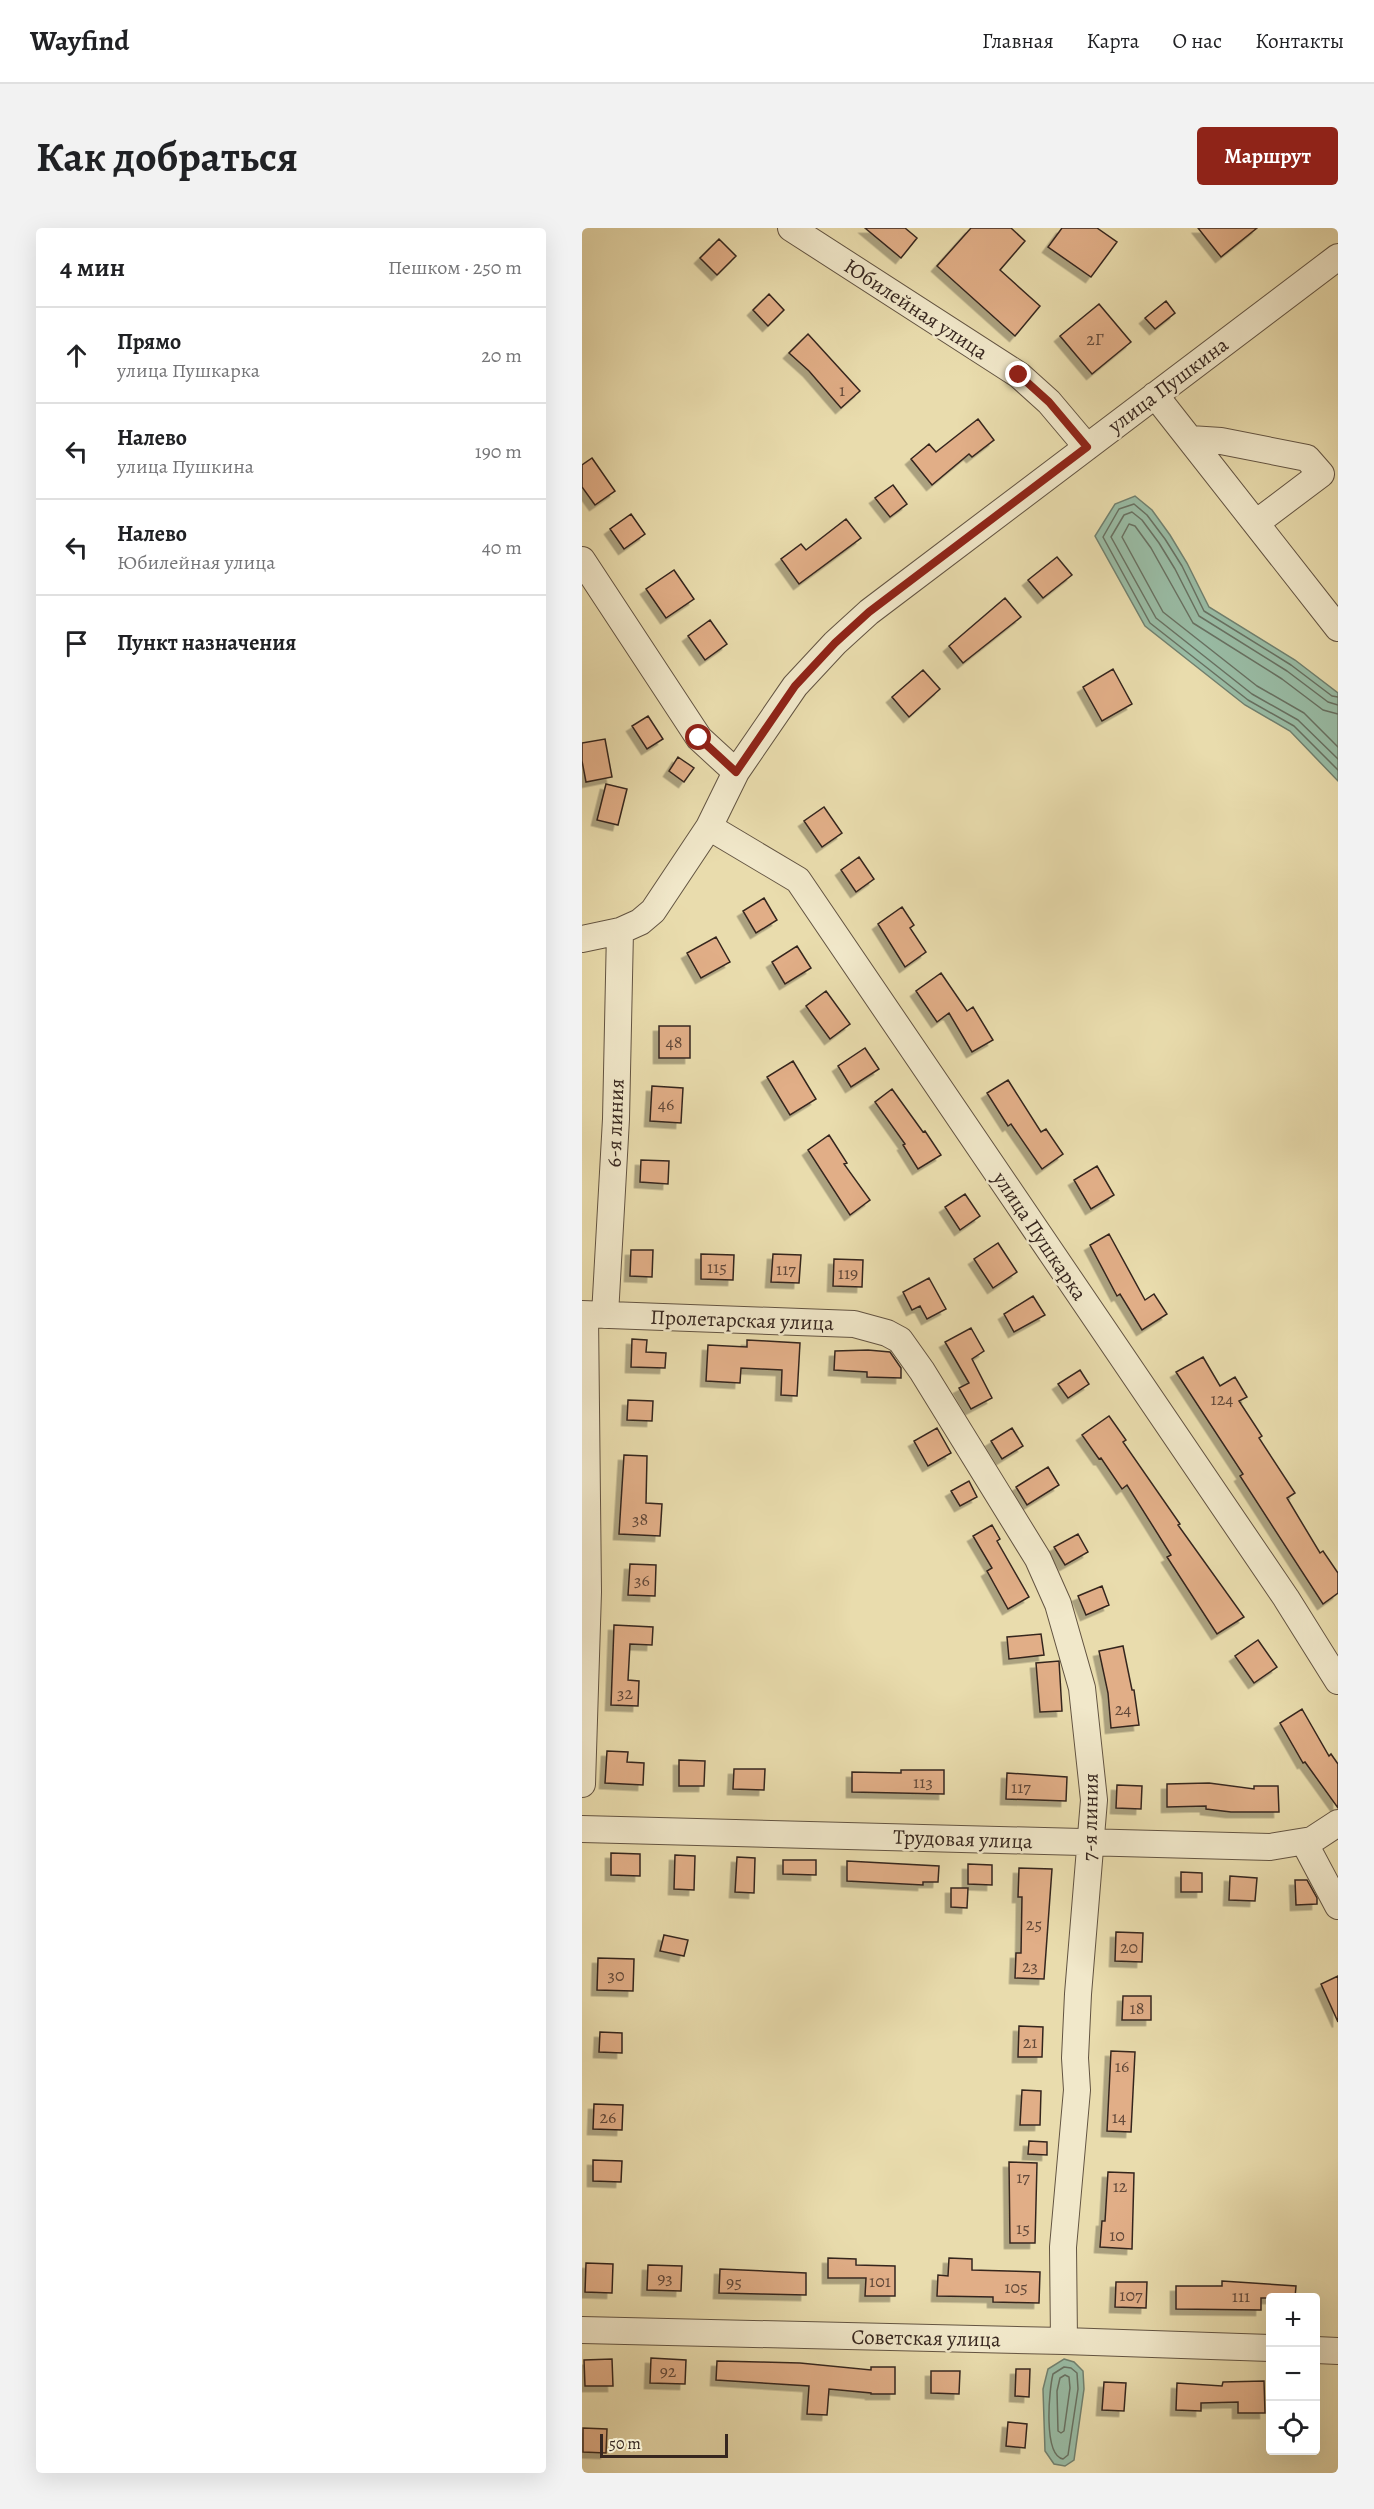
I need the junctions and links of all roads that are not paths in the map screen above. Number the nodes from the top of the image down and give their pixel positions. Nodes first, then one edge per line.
1 (791, 228) edge
2 (1338, 256) edge
3 (1155, 395) junction
4 (1190, 440) junction
5 (1087, 447) junction
6 (1256, 523) junction
7 (582, 560) edge
8 (1338, 628) edge
9 (736, 772) junction
10 (708, 827) junction
11 (620, 931) junction
12 (582, 939) edge
13 (591, 1315) edge
14 (900, 1340) joint
15 (1338, 1681) edge
16 (582, 1784) edge
17 (1338, 1823) edge
18 (582, 1829) edge
19 (1304, 1842) junction
20 (1091, 1843) junction
21 (1338, 1906) edge
22 (582, 2330) edge
23 (1064, 2341) junction
24 (1266, 2348) edge
25 (1320, 2350) edge
26 (1338, 2350) edge

1 - 5 street, Юбилейная улица
2 - 3 street, улица Пушкина
3 - 4 street
3 - 5 street, улица Пушкина
4 - 6 street
4 - 6 street
5 - 9 street, улица Пушкина
6 - 8 street
7 - 9 street
9 - 10 street, улица Пушкина
10 - 11 street, улица Пушкина
10 - 15 street, улица Пушкарка
11 - 12 street, улица Пушкина
11 - 13 street, 6-я линия
13 - 14 street, Пролетарская улица
13 - 16 street, 6-я линия
14 - 20 street, 7-я линия
17 - 19 street, Трудовая улица
18 - 20 street, Трудовая улица
19 - 20 street, Трудовая улица
19 - 21 street
20 - 23 street, 7-я линия
22 - 23 street, Советская улица
23 - 24 street, Советская улица
25 - 26 street

